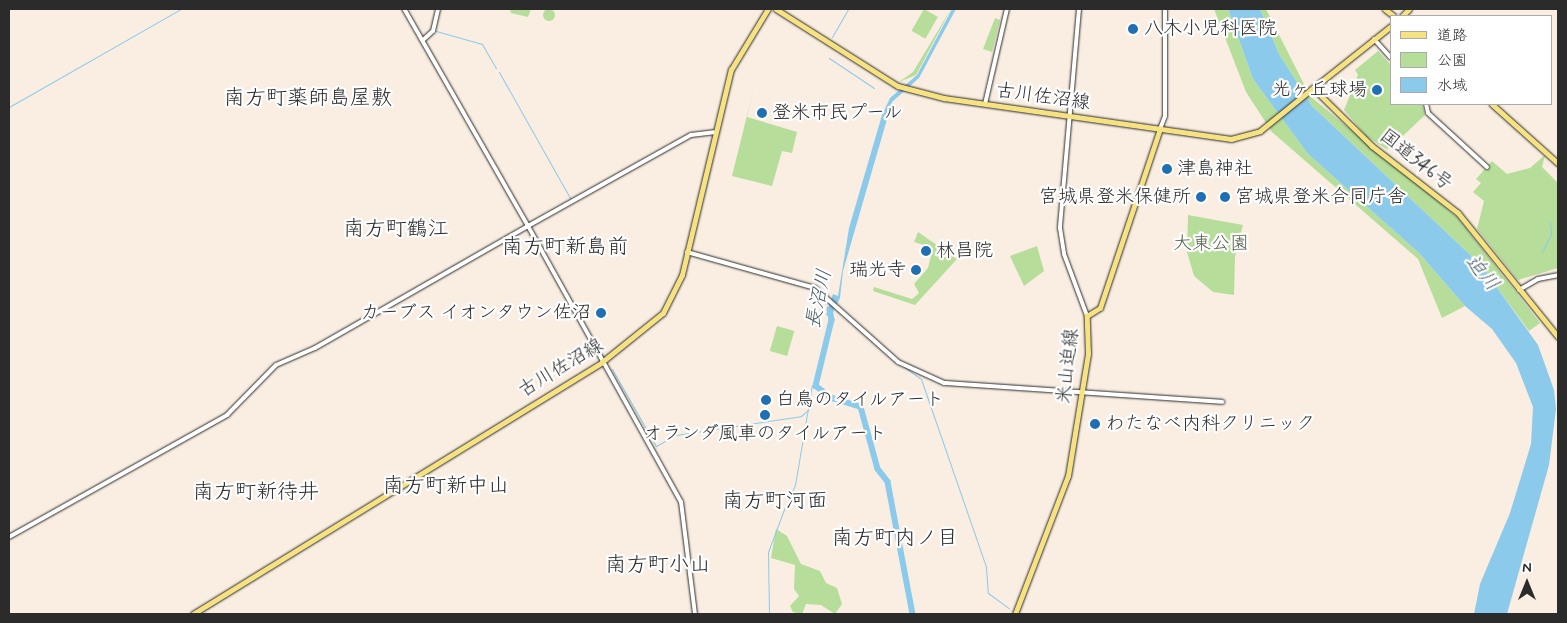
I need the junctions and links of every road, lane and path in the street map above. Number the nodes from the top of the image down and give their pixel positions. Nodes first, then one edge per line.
1 (404, 9) edge
2 (438, 9) edge
3 (768, 9) edge
4 (776, 9) edge
5 (1007, 9) edge
6 (1079, 9) edge
7 (1165, 9) edge
8 (1390, 27) edge
9 (1374, 39) junction
10 (422, 40) junction
11 (1390, 57) edge
12 (1311, 89) junction
13 (985, 104) junction
14 (1426, 105) edge
15 (1493, 105) edge
16 (1069, 116) junction
17 (1160, 129) junction
18 (714, 132) junction
19 (1558, 163) edge
20 (1488, 168) dead end
21 (528, 226) junction
22 (687, 252) junction
23 (1558, 275) edge
24 (1519, 290) junction
25 (1087, 316) junction
26 (1558, 338) edge
27 (602, 362) junction
28 (1081, 395) junction
29 (1222, 402) dead end
30 (9, 538) edge
31 (193, 614) edge
32 (695, 614) edge
33 (1015, 614) edge

1 - 10 street
2 - 10 street
3 - 18 main road, 古川佐沼線
4 - 13 main road, 古川佐沼線
5 - 13 street
6 - 16 street
7 - 17 street
8 - 9 highway
9 - 11 street
9 - 12 highway
10 - 21 street
12 - 17 main road, 古川佐沼線
12 - 24 highway, 国道346号
13 - 16 main road, 古川佐沼線
14 - 20 street
15 - 19 main road
16 - 17 main road, 古川佐沼線
16 - 25 street
17 - 25 main road, 米山迫線
18 - 21 street
18 - 22 main road, 古川佐沼線
21 - 27 street
21 - 30 street
22 - 27 main road, 古川佐沼線
22 - 28 street
23 - 24 street
24 - 26 highway, 国道346号
25 - 28 main road, 米山迫線
27 - 31 main road, 古川佐沼線
27 - 32 street
28 - 29 street
28 - 33 main road, 米山迫線

